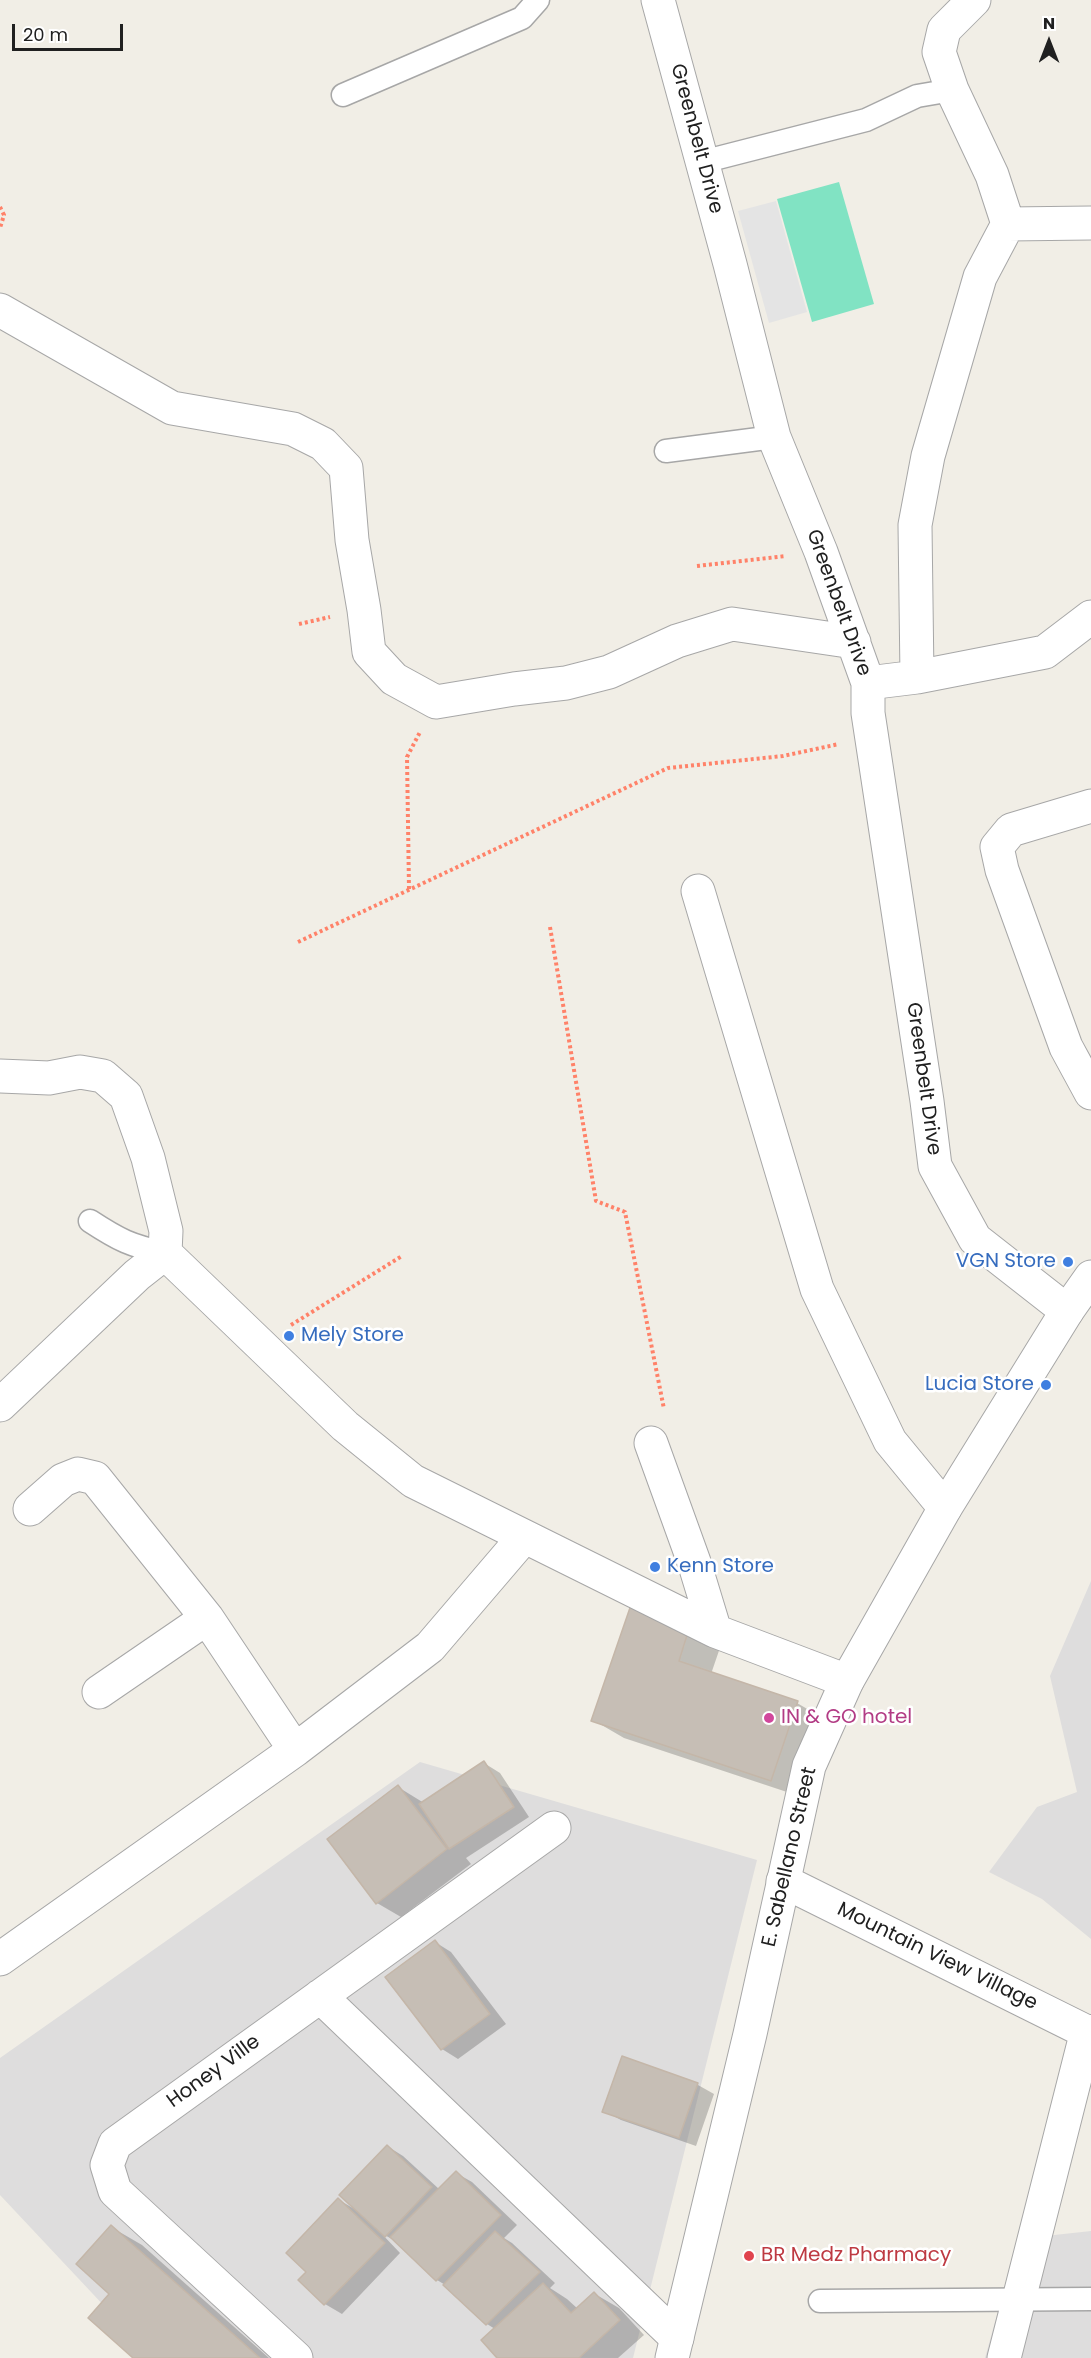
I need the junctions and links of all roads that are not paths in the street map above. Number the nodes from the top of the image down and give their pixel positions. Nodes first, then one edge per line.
1 (538, 0) edge
2 (658, 0) edge
3 (974, 0) edge
4 (952, 90) junction
5 (343, 95) dead end
6 (702, 162) junction
7 (1091, 223) edge
8 (1008, 224) junction
9 (0, 310) edge
10 (774, 437) junction
11 (666, 451) dead end
12 (1091, 617) edge
13 (854, 642) junction
14 (917, 677) junction
15 (868, 683) junction
16 (1091, 806) edge
17 (698, 891) dead end
18 (0, 1076) edge
19 (1091, 1093) edge
20 (90, 1221) dead end
21 (165, 1253) junction
22 (1091, 1277) edge
23 (1067, 1311) junction
24 (0, 1405) edge
25 (651, 1443) road end
26 (945, 1508) junction
27 (30, 1509) dead end
28 (524, 1537) junction
29 (207, 1618) junction
30 (716, 1631) junction
31 (847, 1681) junction
32 (99, 1692) dead end
33 (295, 1750) junction
34 (554, 1828) dead end
35 (783, 1881) junction
36 (0, 1959) edge
37 (320, 1996) junction
38 (1089, 2032) edge
39 (1020, 2299) junction
40 (1091, 2299) edge
41 (820, 2301) dead end
42 (675, 2348) edge
43 (296, 2358) edge
44 (1004, 2358) edge

1 - 5 lane
2 - 6 street, Greenbelt Drive
3 - 4 street
4 - 6 lane
4 - 8 street
6 - 10 street, Greenbelt Drive
7 - 8 street
8 - 14 street
9 - 13 street
10 - 11 lane
10 - 13 street, Greenbelt Drive
12 - 14 street
13 - 15 street, Greenbelt Drive
14 - 15 street
15 - 23 street, Greenbelt Drive
16 - 19 street
17 - 26 street
18 - 21 street
20 - 21 lane
21 - 24 street
21 - 28 street
22 - 23 street, E. Sabellano Street
23 - 26 street, E. Sabellano Street
25 - 30 street
26 - 31 street, E. Sabellano Street
27 - 29 street
28 - 30 street
28 - 33 street
29 - 32 street
29 - 33 street
30 - 31 street
31 - 35 street, E. Sabellano Street
33 - 36 street
34 - 37 street, Honey Ville
35 - 38 street, Mountain View Village
35 - 42 street, E. Sabellano Street
37 - 42 street
37 - 43 street, Honey Ville
38 - 39 street
39 - 40 lane
39 - 41 lane
39 - 44 street

